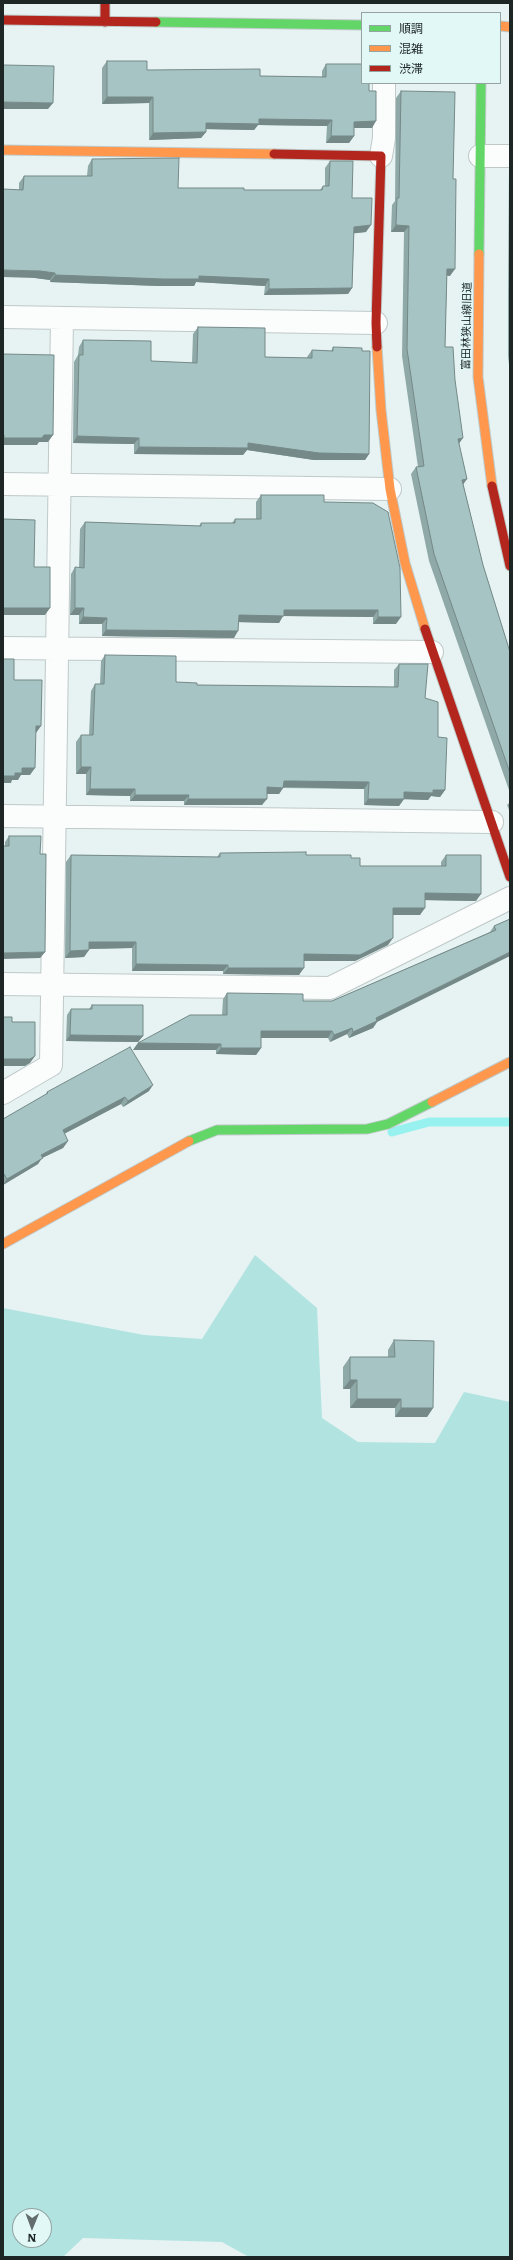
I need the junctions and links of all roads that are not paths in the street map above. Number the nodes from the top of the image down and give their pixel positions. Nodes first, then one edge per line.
1 (105, 3) edge
2 (3, 20) edge
3 (104, 22) junction
4 (361, 25) edge
5 (384, 84) edge
6 (481, 84) edge
7 (3, 150) edge
8 (381, 156) junction
9 (480, 156) junction
10 (510, 156) edge
11 (3, 317) edge
12 (62, 318) junction
13 (376, 323) junction
14 (3, 484) edge
15 (60, 485) junction
16 (390, 489) junction
17 (510, 566) edge
18 (3, 648) edge
19 (58, 649) junction
20 (432, 652) junction
21 (3, 816) edge
22 (56, 817) junction
23 (492, 822) junction
24 (510, 877) edge
25 (510, 898) edge
26 (3, 984) edge
27 (53, 985) junction
28 (510, 1062) edge
29 (3, 1093) edge
30 (3, 1244) edge

1 - 3 street
2 - 3 street
3 - 4 street
5 - 8 street
6 - 9 street, 富田林狭山線旧道
7 - 8 street
8 - 13 street
9 - 10 street
9 - 17 street, 富田林狭山線旧道
11 - 12 street
12 - 13 street
12 - 15 street
13 - 16 street
14 - 15 street
15 - 16 street
15 - 19 street
16 - 20 street
18 - 19 street
19 - 20 street
19 - 22 street
20 - 23 street
21 - 22 street
22 - 23 street
22 - 27 street
23 - 24 street
25 - 27 street
26 - 27 street
27 - 29 street
28 - 30 street

